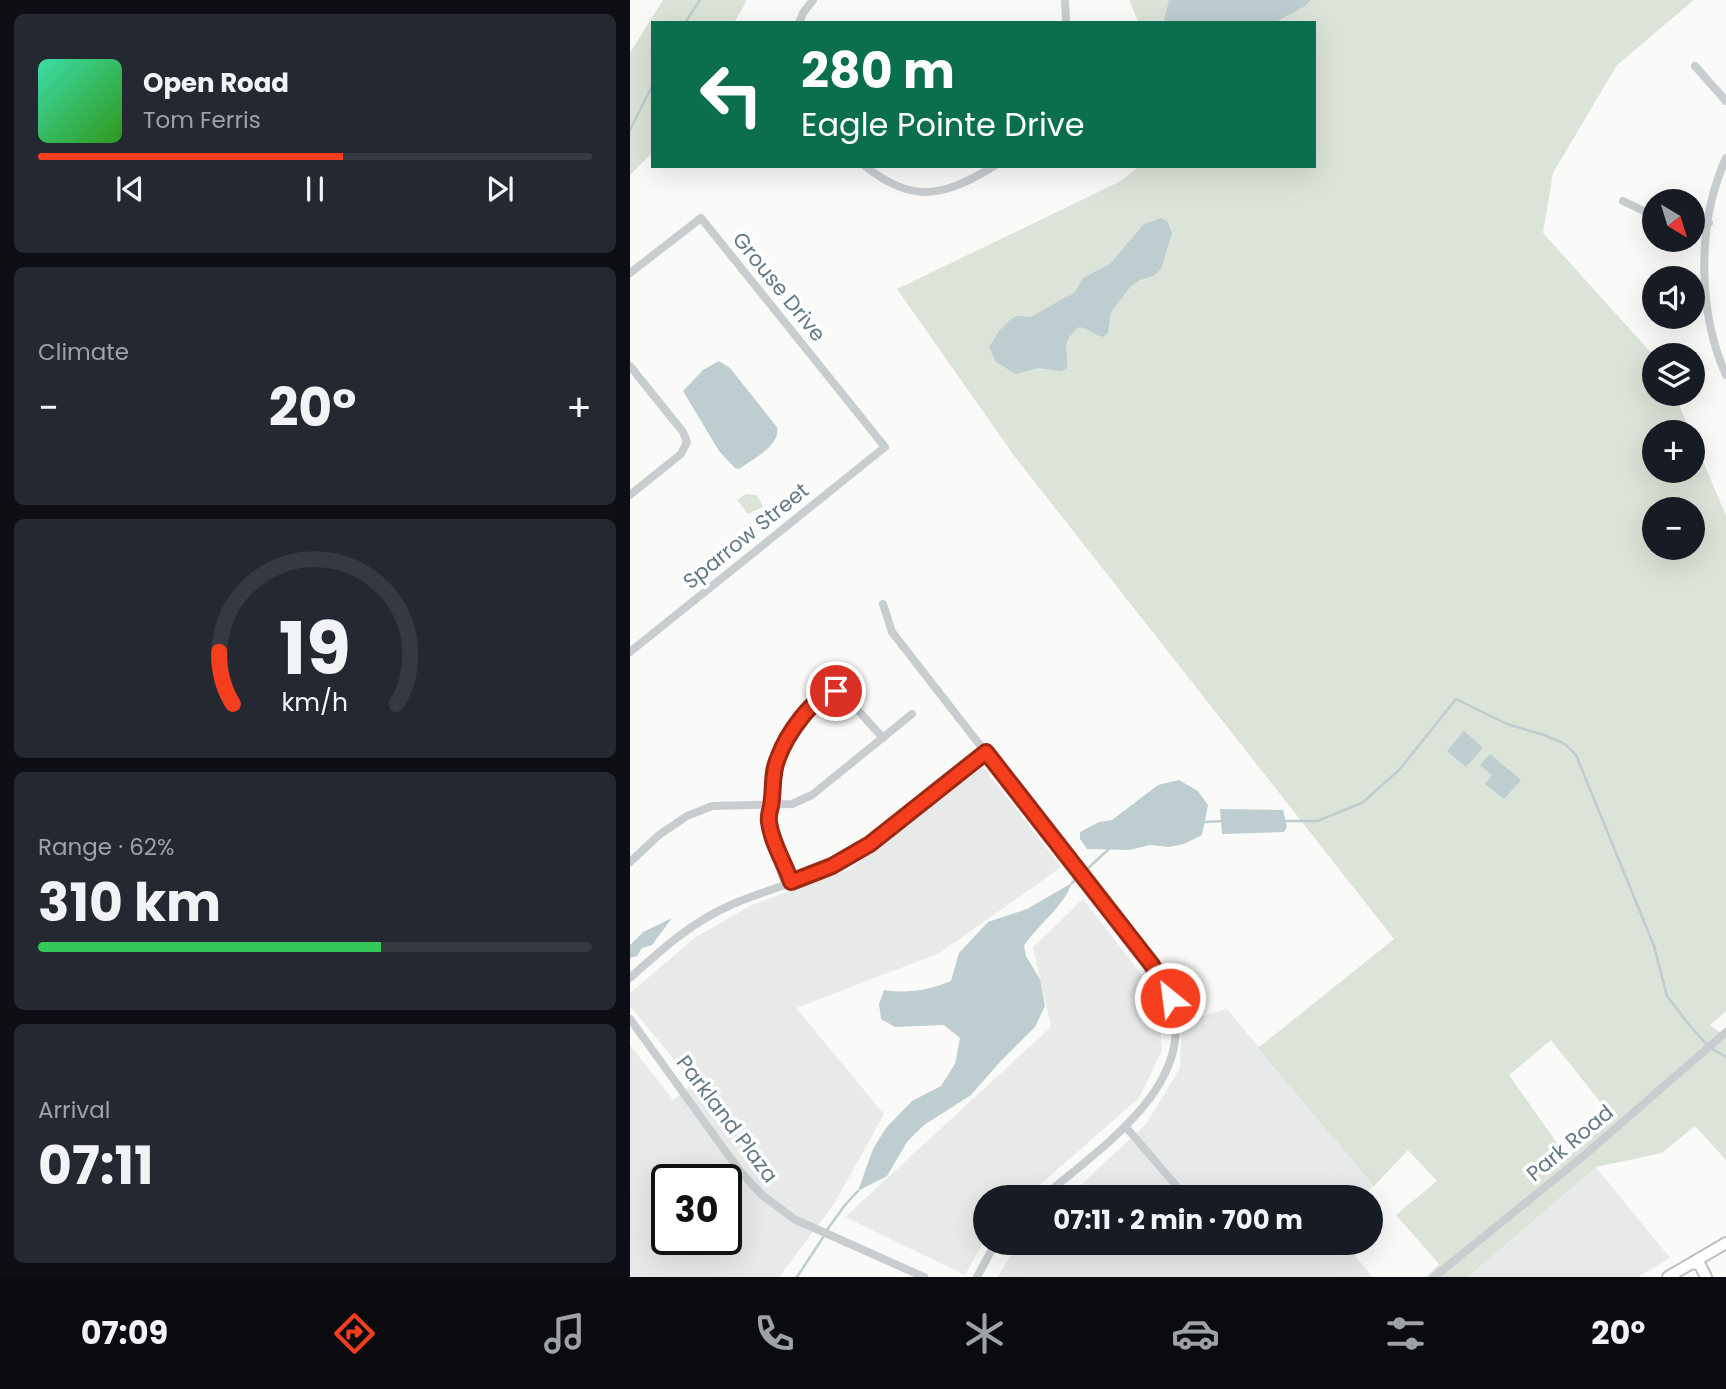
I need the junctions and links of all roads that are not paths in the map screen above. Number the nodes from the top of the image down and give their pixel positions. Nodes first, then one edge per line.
1 (813, 0) edge
2 (1065, 0) edge
3 (800, 21) edge
4 (1066, 21) edge
5 (1695, 66) dead end
6 (1726, 101) edge
7 (1726, 158) edge
8 (867, 168) edge
9 (990, 168) edge
10 (1623, 201) dead end
11 (1642, 211) edge
12 (1705, 223) edge
13 (1709, 223) junction
14 (630, 273) edge
15 (630, 366) edge
16 (1726, 375) edge
17 (885, 447) joint
18 (630, 495) edge
19 (883, 604) dead end
20 (630, 652) edge
21 (912, 714) dead end
22 (883, 738) junction
23 (986, 752) junction
24 (772, 804) junction
25 (630, 862) edge
26 (788, 883) junction
27 (630, 978) edge
28 (630, 1019) edge
29 (1726, 1032) edge
30 (1125, 1126) junction
31 (1056, 1185) edge
32 (1176, 1185) edge
33 (1726, 1243) edge
34 (989, 1255) edge
35 (1692, 1263) junction
36 (924, 1277) edge
37 (977, 1277) edge
38 (1434, 1277) edge
39 (1668, 1277) edge
40 (1706, 1277) edge

1 - 3 street
2 - 4 street
5 - 6 street
7 - 13 street
8 - 9 street
10 - 11 street
12 - 13 street
13 - 16 street
14 - 17 street, Grouse Drive
15 - 18 street
17 - 20 street, Sparrow Street
19 - 23 street
21 - 22 street
22 - 24 street
22 - 24 street
23 - 26 street
23 - 30 street
24 - 25 street
24 - 26 street
26 - 27 street
28 - 36 street, Parkland Plaza
29 - 38 street, Park Road
30 - 31 street
30 - 32 street
33 - 35 main road
34 - 37 street
35 - 39 main road
35 - 40 main road

